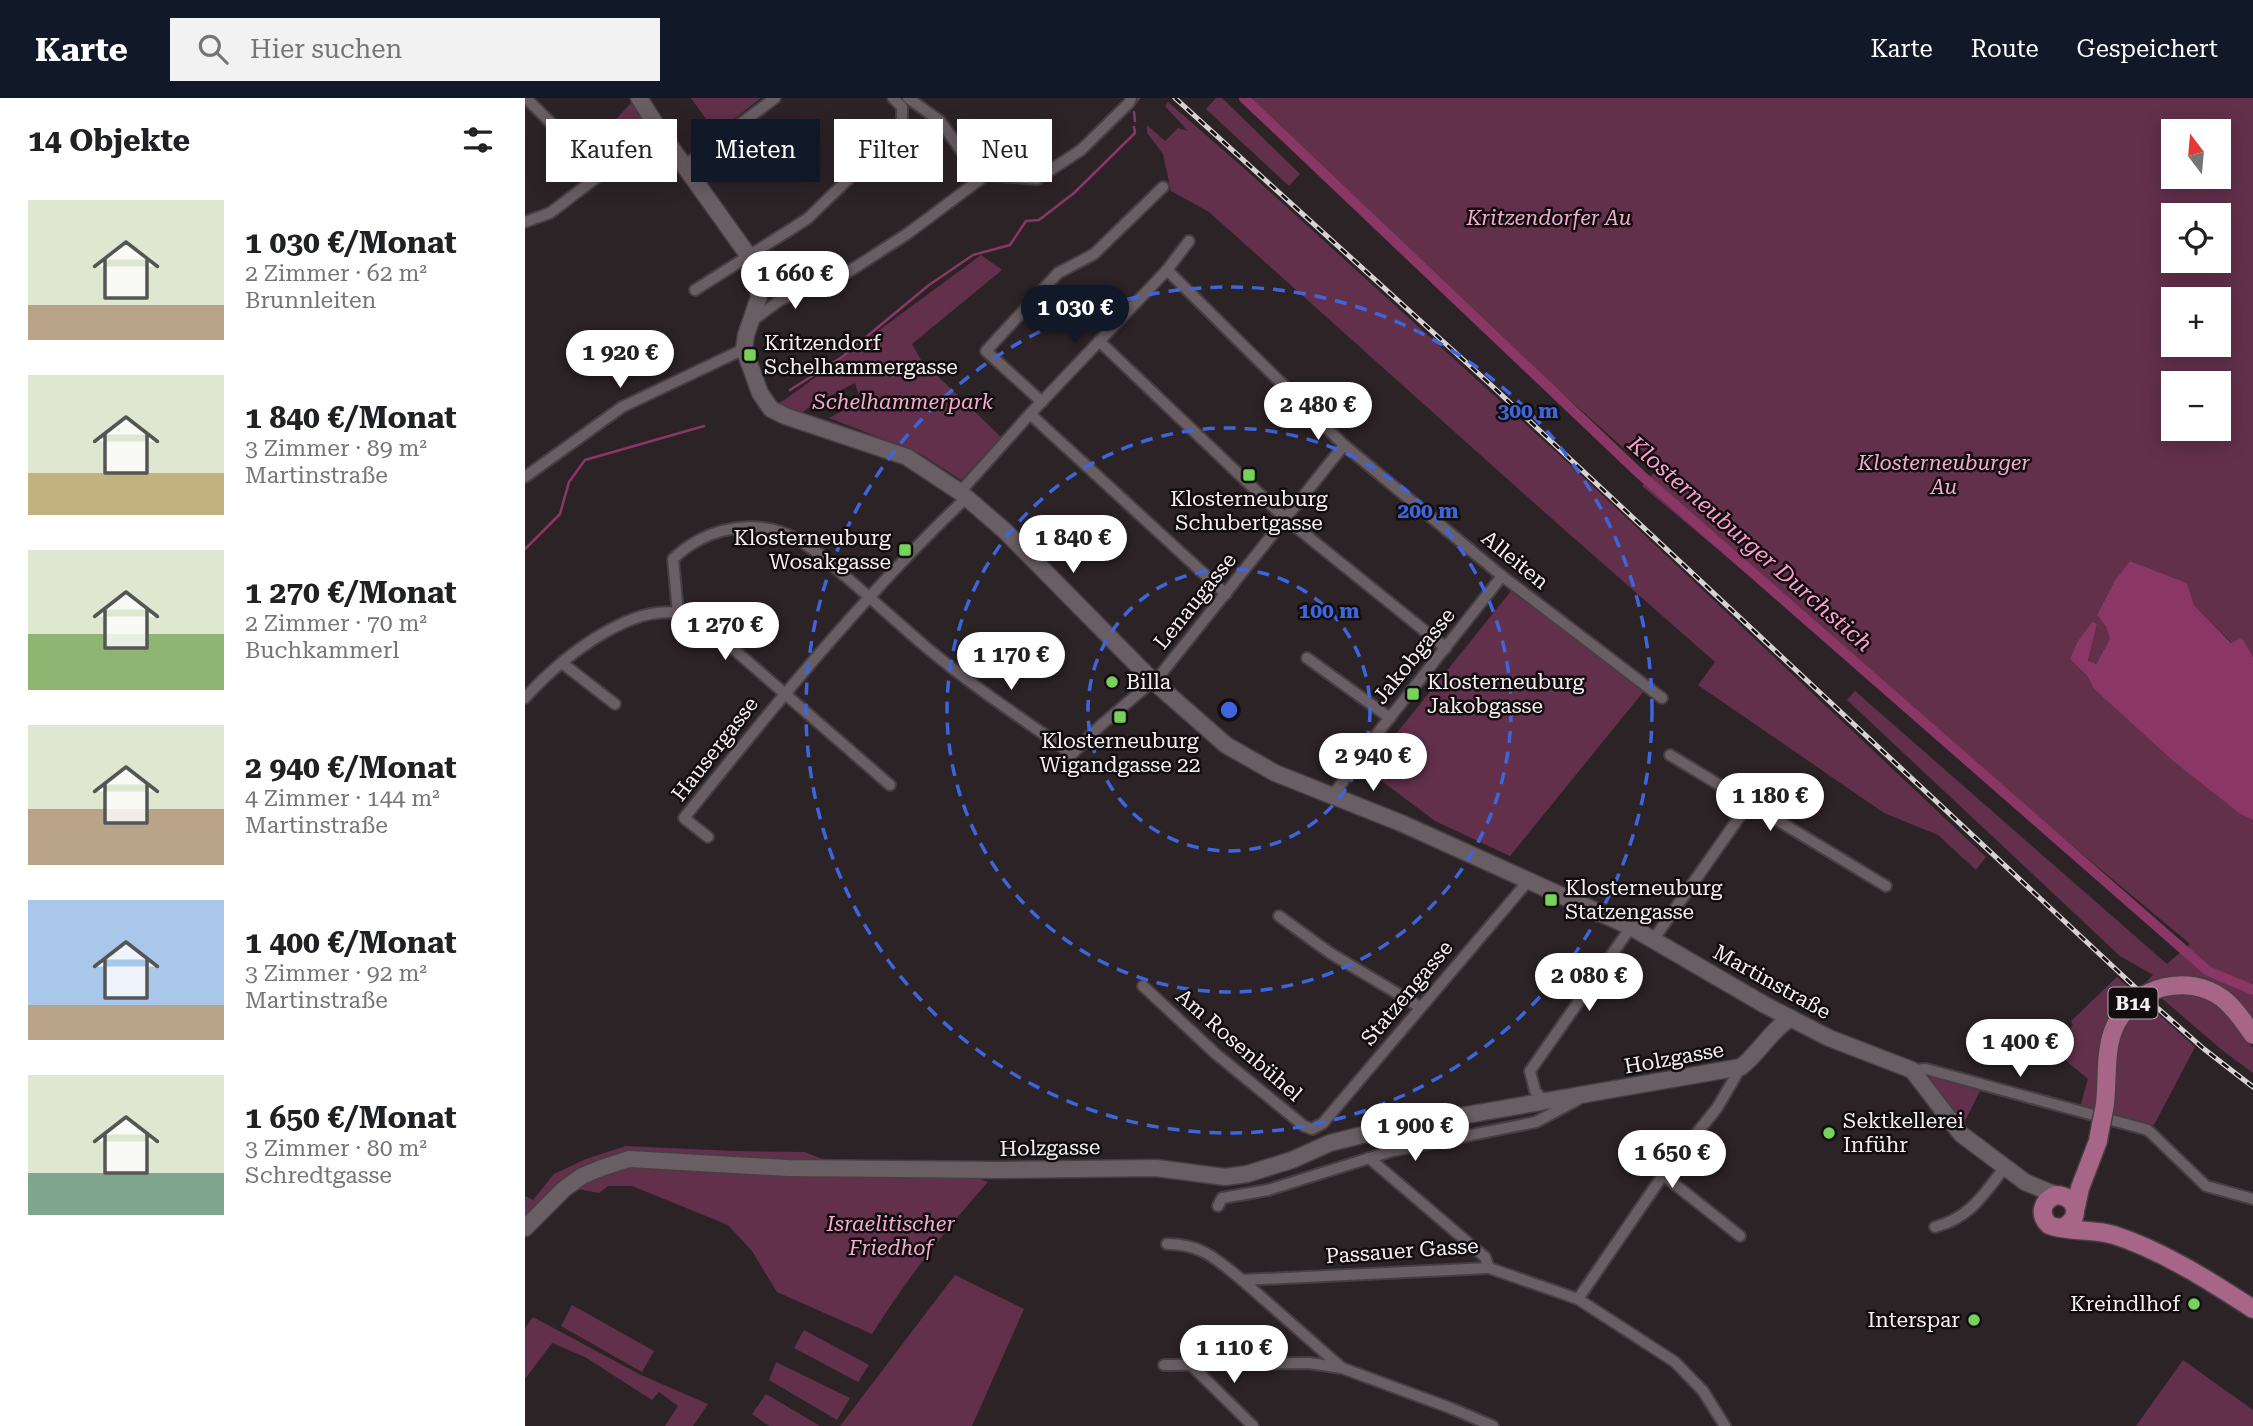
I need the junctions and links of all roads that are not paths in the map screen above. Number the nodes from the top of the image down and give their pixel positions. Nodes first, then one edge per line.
1 (526, 98) edge
2 (639, 98) edge
3 (775, 98) edge
4 (893, 98) edge
5 (908, 98) edge
6 (1131, 98) edge
7 (547, 119) edge
8 (652, 119) edge
9 (957, 145) edge
10 (677, 154) edge
11 (685, 165) junction
12 (1052, 168) edge
13 (591, 182) edge
14 (978, 182) edge
15 (1163, 187) dead end
16 (525, 222) edge
17 (1189, 241) dead end
18 (748, 256) junction
19 (1167, 270) junction
20 (695, 290) dead end
21 (752, 321) junction
22 (1100, 341) junction
23 (744, 349) junction
24 (1042, 402) junction
25 (1030, 414) junction
26 (1344, 445) junction
27 (525, 477) edge
28 (964, 495) junction
29 (1286, 519) junction
30 (1502, 576) junction
31 (1226, 594) junction
32 (870, 597) junction
33 (678, 613) junction
34 (1446, 648) junction
35 (1307, 659) dead end
36 (562, 663) junction
37 (1152, 680) junction
38 (785, 692) junction
39 (525, 698) edge
40 (1662, 698) dead end
41 (615, 704) dead end
42 (1390, 718) junction
43 (1670, 755) dead end
44 (890, 785) dead end
45 (1332, 795) junction
46 (1750, 802) junction
47 (708, 837) dead end
48 (1529, 880) junction
49 (1886, 886) dead end
50 (1279, 916) dead end
51 (1631, 927) junction
52 (1653, 940) junction
53 (1143, 986) dead end
54 (1420, 1007) junction
55 (1791, 1018) junction
56 (2253, 1035) edge
57 (1741, 1067) junction
58 (1912, 1070) junction
59 (1587, 1094) junction
60 (1544, 1101) junction
61 (1312, 1129) joint
62 (1369, 1158) junction
63 (2090, 1160) junction
64 (2005, 1167) junction
65 (1663, 1175) junction
66 (2025, 1182) junction
67 (2058, 1194) junction
68 (2253, 1199) edge
69 (1218, 1206) dead end
70 (2043, 1214) junction
71 (2072, 1216) junction
72 (1935, 1227) dead end
73 (525, 1228) edge
74 (1740, 1236) dead end
75 (1167, 1244) dead end
76 (1489, 1268) junction
77 (1243, 1280) junction
78 (1579, 1299) junction
79 (2253, 1309) edge
80 (1164, 1365) dead end
81 (1192, 1366) junction
82 (1342, 1368) junction
83 (1253, 1426) edge
84 (1493, 1426) edge
85 (1725, 1426) edge

1 - 7 street
2 - 8 main road
3 - 11 street
4 - 18 street
5 - 9 street
6 - 12 street
10 - 11 main road
11 - 18 main road
13 - 16 street
14 - 21 street
15 - 24 street
17 - 19 street, Hausergasse
18 - 20 street
18 - 21 main road
19 - 22 street, Hausergasse
19 - 26 street, Alleiten
21 - 23 main road
22 - 24 street, Hausergasse
22 - 29 street
23 - 27 street
23 - 28 main road, Martinstraße
24 - 25 street, Hausergasse
25 - 28 street, Hausergasse
25 - 31 street
26 - 29 street, Lenaugasse
26 - 30 street, Alleiten
28 - 32 street, Hausergasse
28 - 37 main road, Martinstraße
29 - 31 street, Lenaugasse
29 - 34 street
30 - 34 street, Jakobgasse
30 - 40 street, Alleiten
31 - 37 street, Lenaugasse
32 - 33 street
32 - 37 street, Lenaugasse
32 - 38 street, Hausergasse
33 - 36 street
33 - 38 street
34 - 42 street, Jakobgasse
35 - 42 street
36 - 39 street
36 - 41 street
37 - 45 main road, Martinstraße
38 - 44 street
38 - 47 street, Hausergasse
42 - 45 street, Jakobgasse
43 - 46 street
45 - 48 main road, Martinstraße
46 - 49 street
46 - 52 street
48 - 51 main road, Martinstraße
48 - 54 street, Statzengasse
50 - 54 street
51 - 52 main road, Martinstraße
51 - 60 street
52 - 55 main road, Martinstraße
53 - 61 street, Am Rosenbühel
54 - 61 street, Statzengasse
55 - 57 main road, Holzgasse
55 - 58 main road, Martinstraße
56 - 63 main road, B14, bridge
57 - 59 main road, Holzgasse
57 - 65 street
58 - 64 main road
58 - 68 street, Martinstraße
59 - 60 main road, Holzgasse
59 - 62 street, Holzgasse
60 - 73 main road, Holzgasse
62 - 69 street, Holzgasse
62 - 76 street, Passauer Gasse
63 - 67 main road, B14
63 - 71 main road, B14
64 - 66 main road
64 - 72 street
65 - 74 street
65 - 78 street
66 - 67 main road
66 - 70 main road
67 - 70 main road, B14
67 - 71 main road
70 - 71 main road
71 - 79 main road
75 - 77 street
76 - 77 street, Passauer Gasse
76 - 78 street
77 - 82 street
78 - 85 street
80 - 81 street
81 - 82 street
81 - 83 street
82 - 84 street

